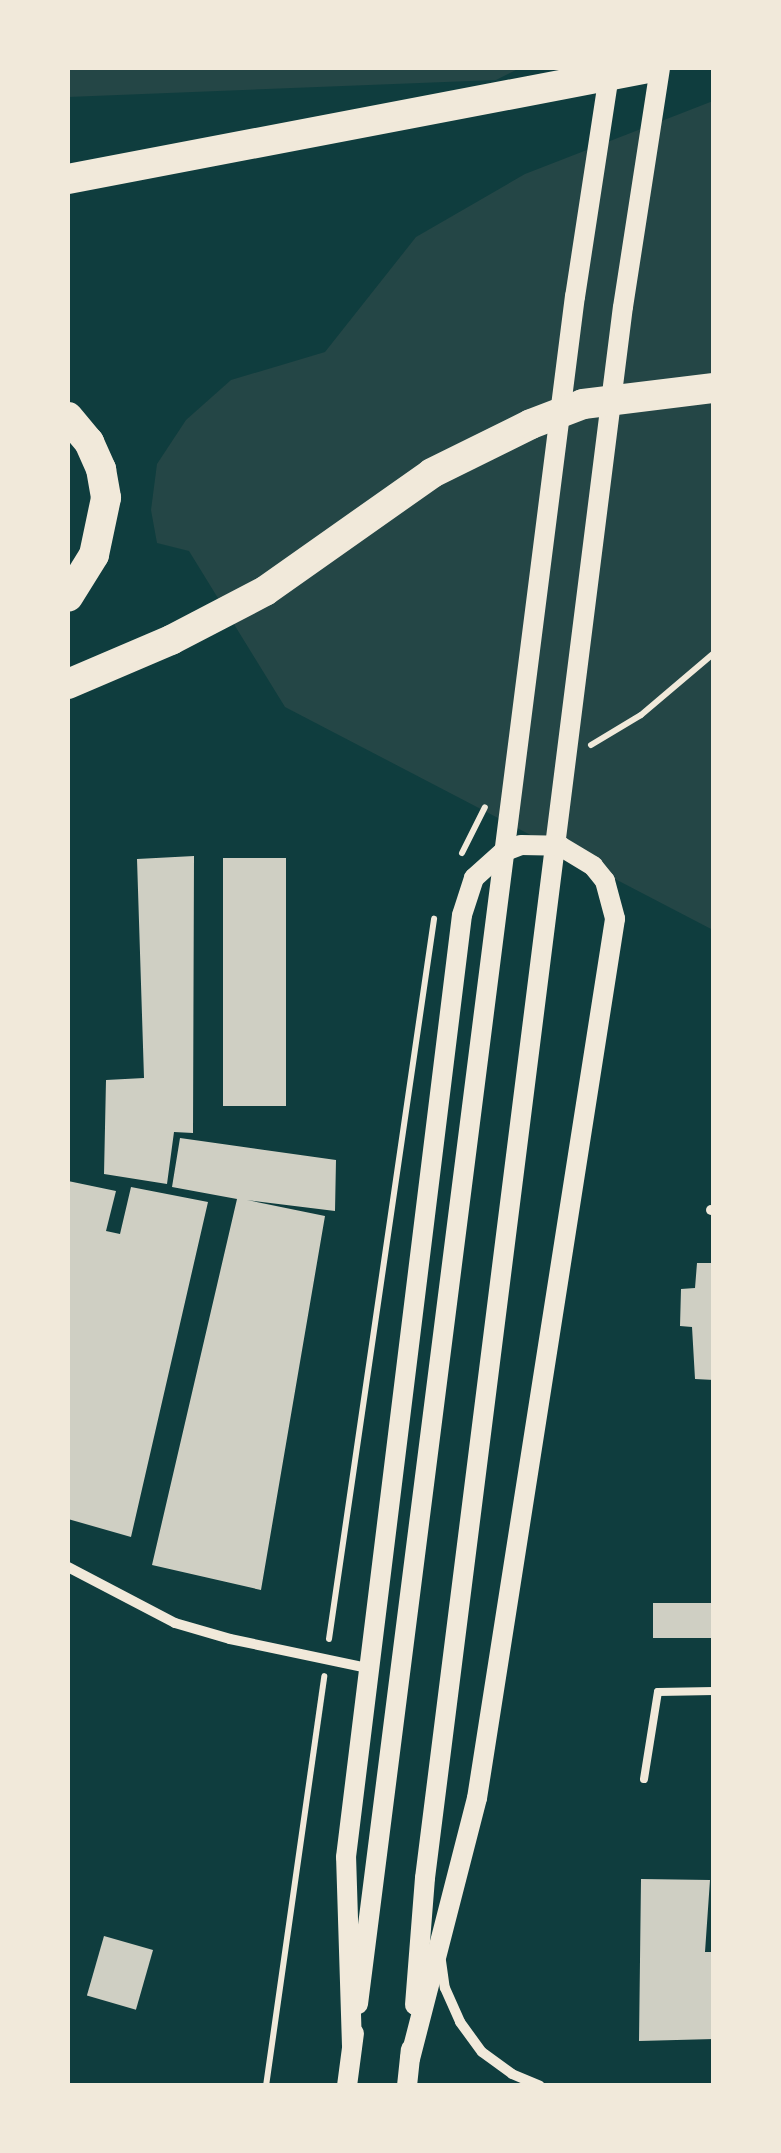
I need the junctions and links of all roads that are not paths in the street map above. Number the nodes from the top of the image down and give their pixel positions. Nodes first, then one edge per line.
1 (610, 68) edge
2 (649, 68) edge
3 (660, 68) edge
4 (68, 179) edge
5 (714, 388) edge
6 (68, 417) edge
7 (68, 597) edge
8 (68, 684) edge
9 (68, 1567) edge
10 (368, 1668) junction
11 (714, 1691) edge
12 (644, 1779) dead end
13 (440, 1948) junction
14 (352, 2046) junction
15 (410, 2059) junction
16 (346, 2086) edge
17 (407, 2086) edge
18 (540, 2086) edge

1 - 14 main road
2 - 4 highway
3 - 15 main road
5 - 8 highway
6 - 7 highway
9 - 10 street
10 - 13 main road
10 - 14 main road
11 - 12 lane
13 - 15 main road
13 - 18 street
14 - 16 main road
15 - 17 main road

